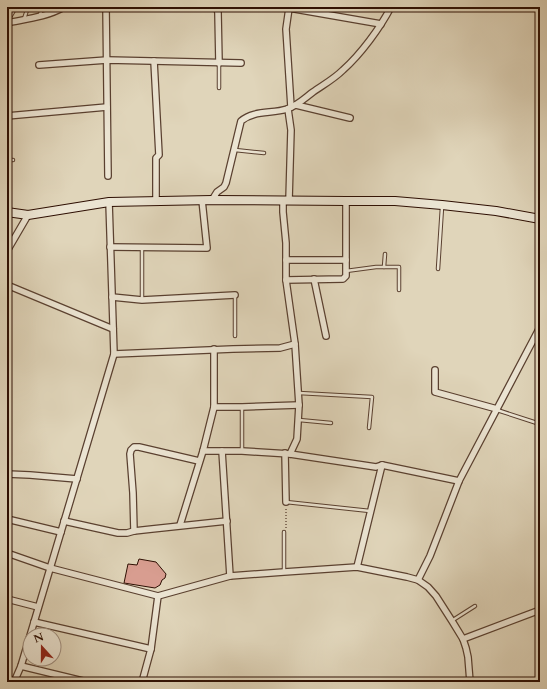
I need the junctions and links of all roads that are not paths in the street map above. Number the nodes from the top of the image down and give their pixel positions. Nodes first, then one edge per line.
1 (16, 7) edge
2 (28, 7) edge
3 (43, 7) edge
4 (64, 7) edge
5 (106, 7) edge
6 (217, 7) edge
7 (391, 7) edge
8 (39, 17) junction
9 (23, 20) junction
10 (7, 23) edge
11 (381, 24) junction
12 (107, 60) junction
13 (154, 61) junction
14 (219, 63) junction
15 (241, 63) dead end
16 (39, 65) dead end
17 (219, 88) dead end
18 (107, 107) junction
19 (292, 107) junction
20 (7, 116) edge
21 (350, 118) dead end
22 (234, 150) junction
23 (264, 153) dead end
24 (7, 160) edge
25 (13, 160) dead end
26 (108, 176) dead end
27 (202, 200) junction
28 (212, 200) junction
29 (286, 200) junction
30 (156, 201) junction
31 (346, 201) junction
32 (109, 202) junction
33 (442, 205) junction
34 (7, 212) edge
35 (28, 215) junction
36 (540, 219) edge
37 (110, 246) junction
38 (142, 247) junction
39 (7, 251) edge
40 (385, 254) dead end
41 (286, 260) junction
42 (346, 260) junction
43 (384, 267) junction
44 (438, 269) dead end
45 (346, 271) junction
46 (286, 280) junction
47 (314, 280) junction
48 (7, 285) edge
49 (399, 290) dead end
50 (235, 295) joint
51 (112, 297) junction
52 (142, 300) junction
53 (540, 327) edge
54 (113, 329) junction
55 (235, 336) dead end
56 (326, 336) dead end
57 (296, 344) junction
58 (214, 349) junction
59 (114, 354) junction
60 (435, 370) dead end
61 (298, 393) junction
62 (299, 405) junction
63 (214, 407) junction
64 (242, 408) junction
65 (497, 410) junction
66 (298, 420) junction
67 (331, 423) dead end
68 (540, 424) edge
69 (369, 428) dead end
70 (203, 451) junction
71 (222, 451) junction
72 (242, 451) junction
73 (288, 454) junction
74 (199, 461) junction
75 (382, 465) junction
76 (7, 474) edge
77 (77, 479) junction
78 (459, 481) junction
79 (286, 502) joint
80 (371, 511) junction
81 (7, 519) edge
82 (64, 521) junction
83 (227, 521) junction
84 (180, 525) junction
85 (134, 530) junction
86 (61, 532) junction
87 (284, 532) road end
88 (7, 553) edge
89 (357, 567) junction
90 (50, 568) junction
91 (284, 572) junction
92 (230, 576) junction
93 (418, 580) junction
94 (158, 596) junction
95 (7, 599) edge
96 (475, 606) dead end
97 (38, 607) junction
98 (540, 611) edge
99 (452, 621) junction
100 (34, 622) junction
101 (463, 639) junction
102 (151, 649) junction
103 (21, 666) junction
104 (14, 682) edge
105 (87, 682) edge
106 (142, 682) edge
107 (470, 682) edge

1 - 10 lane
2 - 9 lane
3 - 8 lane
4 - 8 street
5 - 12 street
6 - 14 street
7 - 11 street
8 - 9 street
9 - 10 street
11 - 19 street
11 - 19 street
12 - 13 street
12 - 16 street
12 - 18 street
13 - 14 street
13 - 30 street
14 - 15 street
14 - 17 lane
18 - 20 street
18 - 26 street
19 - 21 street
19 - 22 street
19 - 29 street
22 - 23 lane
22 - 28 street
24 - 25 lane
27 - 28 main road
27 - 30 main road
27 - 38 street
28 - 29 main road
29 - 31 main road
29 - 41 street
30 - 32 main road
31 - 33 main road
31 - 42 street
32 - 35 main road
32 - 37 street
33 - 36 main road
33 - 44 lane
34 - 35 main road
35 - 39 street
37 - 38 street
37 - 51 street
38 - 52 lane
40 - 43 lane
41 - 42 street
41 - 46 street
42 - 45 street
43 - 45 lane
43 - 49 lane
45 - 47 street
46 - 47 street
46 - 57 street
47 - 56 street
48 - 54 street
50 - 52 street
50 - 55 lane
51 - 52 street
51 - 54 street
53 - 65 street
54 - 59 street
57 - 58 street
57 - 61 street
58 - 59 street
58 - 63 street
59 - 77 street
60 - 65 street
61 - 62 street
61 - 69 lane
62 - 64 street
62 - 66 street
63 - 64 street
63 - 70 street
64 - 72 lane
65 - 68 lane
65 - 78 street
66 - 67 lane
66 - 73 street
70 - 71 street
70 - 74 street
71 - 72 street
71 - 83 street
72 - 73 street
73 - 75 street
73 - 79 street
74 - 84 street
74 - 85 street
75 - 78 street
75 - 80 street
76 - 77 street
77 - 82 street
78 - 93 street
79 - 80 lane
80 - 89 street
81 - 86 street
82 - 85 street
82 - 86 street
83 - 84 street
83 - 92 street
84 - 85 street
86 - 90 street
87 - 91 lane
88 - 90 street
89 - 91 street
89 - 93 street
90 - 94 street
90 - 97 street
91 - 92 street
92 - 94 street
93 - 99 street
94 - 102 street
95 - 97 street
96 - 99 lane
97 - 100 street
98 - 101 street
99 - 101 street
100 - 102 street
100 - 103 street
101 - 107 street
102 - 106 street
103 - 104 street
103 - 105 street

